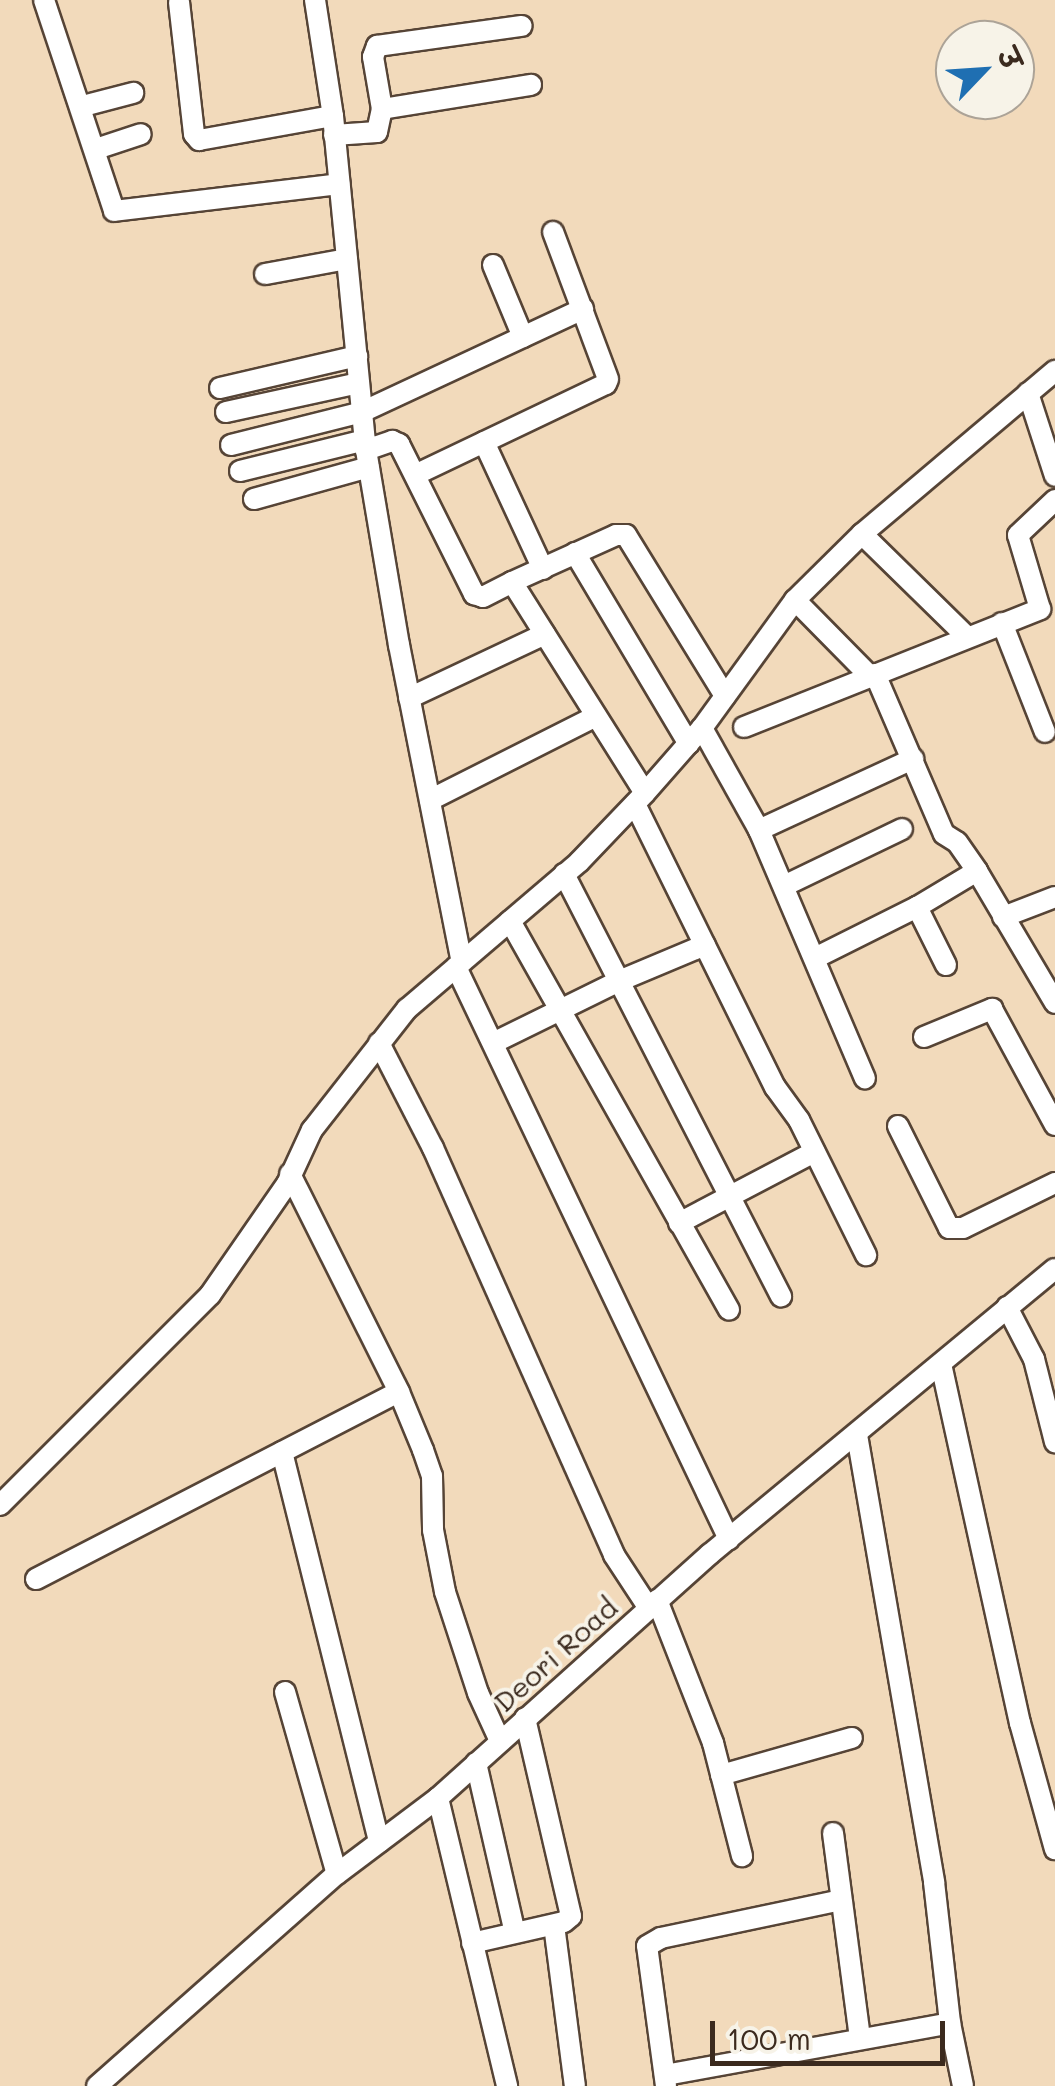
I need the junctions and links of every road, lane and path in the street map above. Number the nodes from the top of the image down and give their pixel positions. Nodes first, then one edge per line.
1 (44, 0) edge
2 (314, 0) edge
3 (183, 1) edge
4 (522, 26) dead end
5 (531, 85) dead end
6 (133, 92) dead end
7 (82, 106) junction
8 (382, 109) junction
9 (333, 126) junction
10 (142, 134) dead end
11 (96, 149) junction
12 (340, 184) junction
13 (554, 232) dead end
14 (347, 259) junction
15 (493, 265) dead end
16 (266, 274) dead end
17 (583, 309) junction
18 (523, 337) junction
19 (357, 356) junction
20 (1055, 371) edge
21 (359, 383) junction
22 (220, 388) dead end
23 (1028, 394) junction
24 (226, 412) dead end
25 (362, 412) junction
26 (484, 442) junction
27 (231, 445) dead end
28 (367, 452) junction
29 (240, 471) dead end
30 (417, 474) junction
31 (1055, 476) edge
32 (254, 498) dead end
33 (1055, 500) edge
34 (862, 534) junction
35 (575, 553) junction
36 (543, 569) junction
37 (512, 582) junction
38 (795, 600) junction
39 (1002, 623) junction
40 (545, 634) junction
41 (966, 637) junction
42 (873, 675) junction
43 (725, 696) junction
44 (410, 698) junction
45 (596, 716) junction
46 (744, 727) dead end
47 (1045, 732) dead end
48 (695, 736) junction
49 (913, 759) junction
50 (640, 798) junction
51 (430, 800) junction
52 (902, 829) dead end
53 (759, 830) junction
54 (978, 871) junction
55 (564, 874) junction
56 (784, 886) junction
57 (1055, 898) edge
58 (917, 907) junction
59 (1003, 917) junction
60 (510, 921) junction
61 (705, 946) junction
62 (814, 958) junction
63 (459, 965) junction
64 (946, 965) dead end
65 (619, 981) junction
66 (1055, 1003) edge
67 (560, 1010) junction
68 (924, 1037) dead end
69 (378, 1043) junction
70 (494, 1043) junction
71 (865, 1078) dead end
72 (1055, 1124) edge
73 (898, 1126) dead end
74 (814, 1152) junction
75 (290, 1174) junction
76 (1055, 1183) edge
77 (730, 1196) junction
78 (679, 1223) junction
79 (866, 1255) dead end
80 (1055, 1270) edge
81 (781, 1296) dead end
82 (1008, 1306) junction
83 (729, 1310) dead end
84 (942, 1364) junction
85 (399, 1392) junction
86 (857, 1435) junction
87 (1055, 1442) edge
88 (282, 1452) junction
89 (0, 1505) edge
90 (729, 1539) junction
91 (36, 1579) dead end
92 (652, 1604) junction
93 (286, 1692) dead end
94 (524, 1718) junction
95 (852, 1738) dead end
96 (500, 1741) junction
97 (476, 1762) junction
98 (721, 1775) junction
99 (1046, 1788) edge
100 (438, 1798) junction
101 (833, 1833) dead end
102 (379, 1842) junction
103 (1055, 1849) edge
104 (742, 1856) dead end
105 (337, 1874) junction
106 (842, 1900) junction
107 (554, 1925) junction
108 (516, 1933) junction
109 (472, 1944) junction
110 (950, 2024) junction
111 (860, 2038) junction
112 (120, 2077) edge
113 (666, 2081) edge
114 (97, 2086) edge
115 (507, 2086) edge
116 (576, 2086) edge
117 (963, 2086) edge

1 - 7 street
2 - 9 street
3 - 9 street
4 - 8 street
5 - 8 street
6 - 7 street
7 - 11 street
8 - 9 street
9 - 12 street
10 - 11 street
11 - 12 street
12 - 14 street
13 - 17 street
14 - 16 street
14 - 19 street
15 - 18 street
17 - 18 street
17 - 26 street
18 - 25 street
19 - 21 street
19 - 22 street
20 - 23 street
21 - 24 street
21 - 25 street
23 - 31 street
23 - 34 street
25 - 27 street
25 - 28 street
26 - 30 street
26 - 36 street
28 - 29 street
28 - 30 street
28 - 32 street
28 - 44 street
30 - 37 street
33 - 39 street
34 - 38 street
34 - 41 street
35 - 36 street
35 - 43 street
35 - 48 street
36 - 37 street
37 - 40 street
38 - 42 street
38 - 43 street
39 - 41 street
39 - 47 street
40 - 44 street
40 - 45 street
41 - 42 street
42 - 46 street
42 - 49 street
43 - 48 street
44 - 51 street
45 - 50 street
45 - 51 street
48 - 50 street
48 - 53 street
49 - 53 street
49 - 54 street
50 - 55 street
50 - 61 street
51 - 63 street
52 - 56 street
53 - 56 street
54 - 58 street
54 - 59 street
55 - 60 street
55 - 65 street
56 - 62 street
57 - 59 street
58 - 62 street
58 - 64 street
59 - 66 street
60 - 63 street
60 - 67 street
61 - 65 street
61 - 74 street
62 - 71 street
63 - 69 street
63 - 70 street
65 - 67 street
65 - 77 street
67 - 70 street
67 - 78 street
68 - 72 street
69 - 75 street
69 - 92 street
70 - 90 street
73 - 76 street
74 - 77 street
74 - 79 street
75 - 85 street
75 - 89 street
77 - 78 street
77 - 81 street
78 - 83 street
80 - 82 street, Deori Road
82 - 84 street, Deori Road
82 - 87 street
84 - 86 street, Deori Road
84 - 99 street
85 - 88 street
85 - 96 street
86 - 90 street, Deori Road
86 - 110 street
88 - 91 street
88 - 102 street
90 - 92 street, Deori Road
92 - 94 street, Deori Road
92 - 98 street
93 - 105 street
94 - 96 street, Deori Road
94 - 107 street
95 - 98 street
96 - 97 street, Deori Road
97 - 100 street, Deori Road
97 - 108 street
98 - 104 street
99 - 103 street
100 - 102 street, Deori Road
100 - 109 street
101 - 106 street
102 - 105 street, Deori Road
105 - 112 street, Deori Road
106 - 111 street
106 - 113 street
107 - 108 street
107 - 116 street
108 - 109 street
109 - 115 street
110 - 111 street
110 - 117 street
111 - 113 street
112 - 114 street, Deori Road

